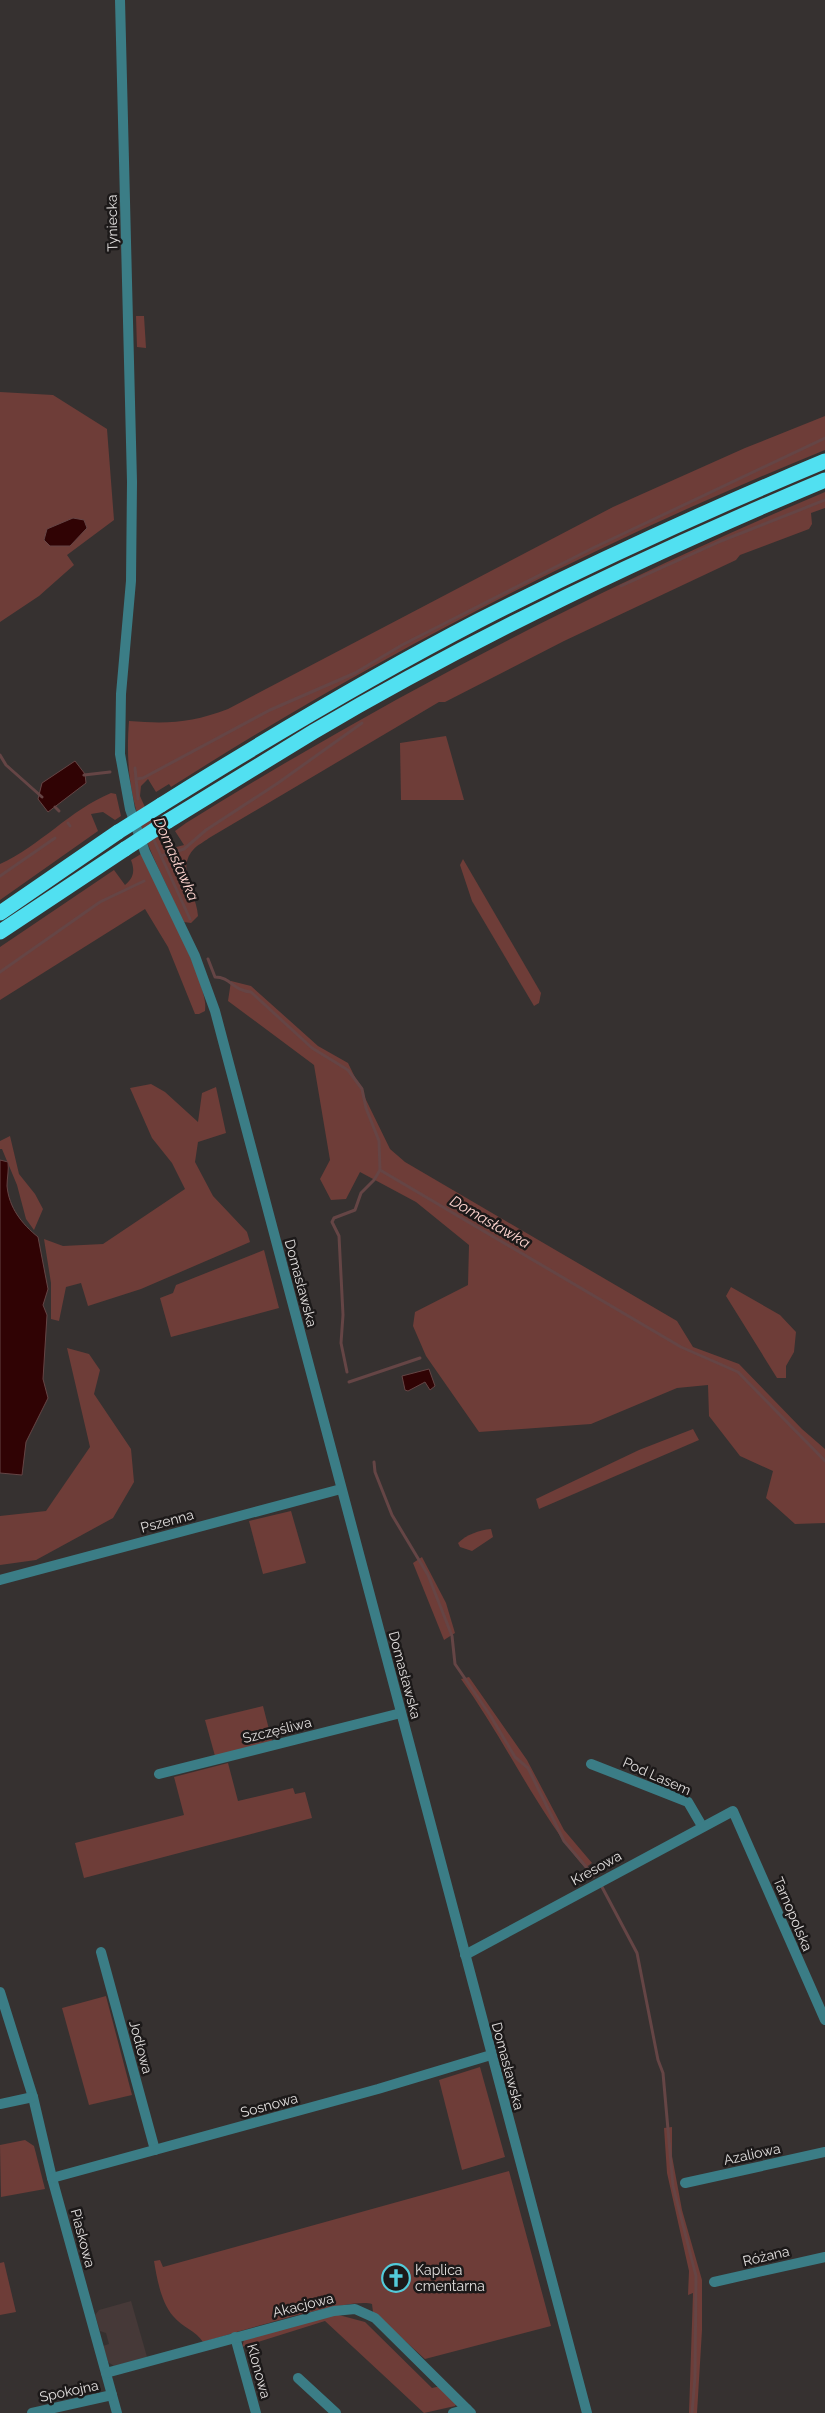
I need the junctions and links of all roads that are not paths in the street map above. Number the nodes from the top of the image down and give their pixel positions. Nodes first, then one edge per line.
1 (120, 0) edge
2 (825, 461) edge
3 (825, 480) edge
4 (0, 913) edge
5 (0, 932) edge
6 (190, 945) joint
7 (341, 1489) junction
8 (0, 1580) edge
9 (401, 1713) junction
10 (591, 1764) dead end
11 (160, 1774) dead end
12 (738, 1819) joint
13 (702, 1826) junction
14 (101, 1952) dead end
15 (465, 1955) junction
16 (0, 1992) edge
17 (825, 2020) edge
18 (491, 2055) junction
19 (33, 2097) junction
20 (0, 2104) edge
21 (156, 2150) junction
22 (825, 2152) edge
23 (52, 2178) junction
24 (685, 2183) dead end
25 (825, 2257) edge
26 (714, 2282) dead end
27 (235, 2337) junction
28 (106, 2373) junction
29 (298, 2378) dead end
30 (112, 2395) junction
31 (469, 2411) edge
32 (32, 2413) edge
33 (117, 2413) edge
34 (256, 2413) edge
35 (336, 2413) edge
36 (453, 2413) edge
37 (587, 2413) edge

1 - 6 street, Tyniecka
2 - 4 highway, bridge
3 - 5 highway, bridge
6 - 7 street, Domasławska
7 - 8 street, Pszenna
7 - 9 street, Domasławska
9 - 11 street, Szczęśliwa
9 - 15 street, Domasławska
10 - 13 street, Pod Lasem
12 - 13 street, Kresowa
12 - 17 street, Tarnopolska
13 - 15 street, Kresowa
14 - 21 street, Jodłowa
15 - 18 street, Domasławska
16 - 19 street, Piaskowa
18 - 21 street, Sosnowa
18 - 37 street, Domasławska
19 - 20 street
19 - 23 street, Piaskowa
21 - 23 street, Sosnowa
22 - 24 street, Azaliowa
23 - 28 street, Piaskowa
25 - 26 street, Różana
27 - 28 street, Akacjowa
27 - 31 street, Akacjowa
27 - 34 street, Klonowa
28 - 30 street, Piaskowa
29 - 35 street
30 - 32 street, Spokojna
30 - 33 street, Piaskowa
31 - 36 street

